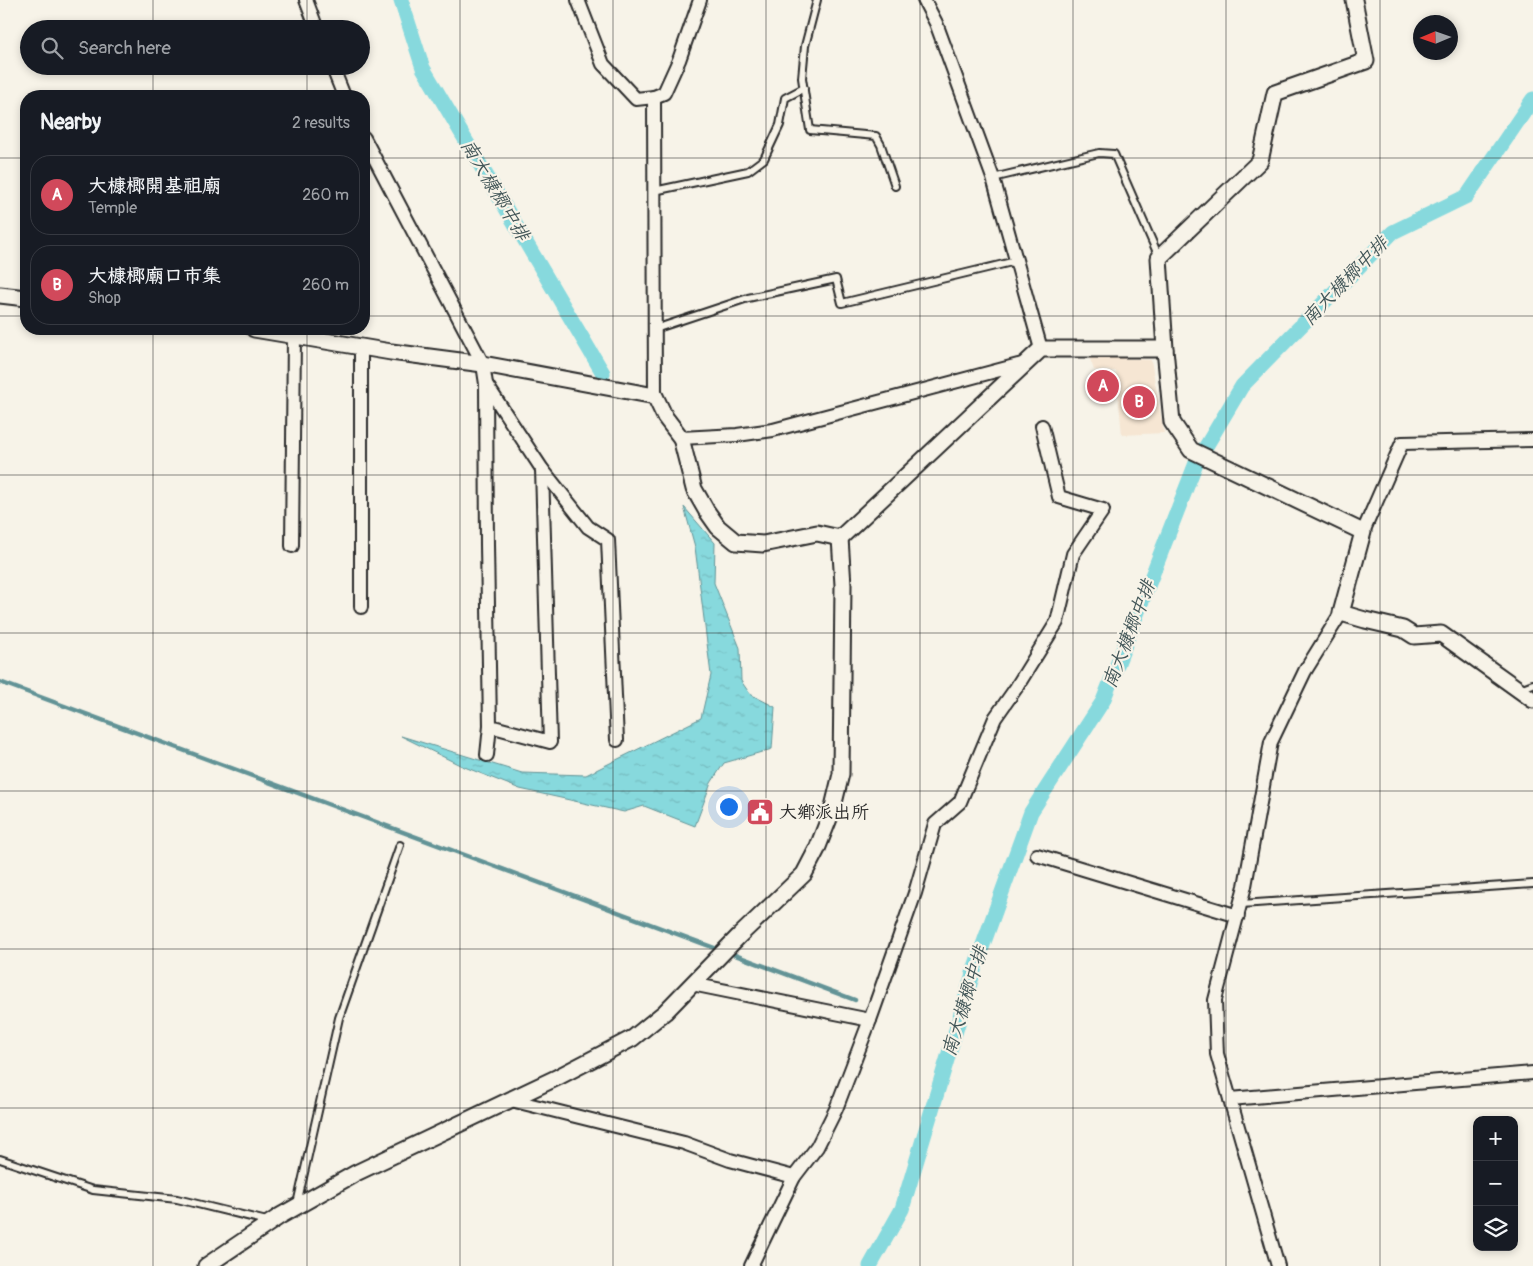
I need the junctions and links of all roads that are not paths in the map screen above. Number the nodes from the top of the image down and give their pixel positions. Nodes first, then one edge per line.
1 (306, 0) edge
2 (578, 0) edge
3 (700, 0) edge
4 (816, 0) edge
5 (924, 0) edge
6 (1354, 0) edge
7 (314, 20) edge
8 (336, 75) edge
9 (804, 88) junction
10 (342, 90) edge
11 (654, 97) junction
12 (370, 149) edge
13 (993, 178) junction
14 (895, 186) dead end
15 (654, 191) junction
16 (1159, 258) junction
17 (1016, 261) junction
18 (0, 295) edge
19 (20, 297) edge
20 (655, 330) junction
21 (288, 335) edge
22 (294, 336) junction
23 (361, 347) junction
24 (1041, 349) junction
25 (1165, 349) junction
26 (1026, 363) junction
27 (483, 364) junction
28 (486, 384) junction
29 (655, 396) junction
30 (1042, 426) dead end
31 (681, 438) junction
32 (1533, 440) edge
33 (542, 469) junction
34 (1364, 532) junction
35 (840, 538) junction
36 (292, 546) dead end
37 (361, 607) dead end
38 (1342, 613) junction
39 (1533, 684) edge
40 (1519, 690) junction
41 (1533, 700) edge
42 (490, 726) junction
43 (617, 740) dead end
44 (487, 755) dead end
45 (400, 845) dead end
46 (1037, 855) dead end
47 (1533, 884) edge
48 (1239, 910) junction
49 (692, 984) junction
50 (870, 1020) junction
51 (1533, 1073) edge
52 (511, 1100) junction
53 (1230, 1100) junction
54 (0, 1159) edge
55 (794, 1177) junction
56 (296, 1206) junction
57 (271, 1222) junction
58 (206, 1266) edge
59 (751, 1266) edge
60 (1278, 1266) edge

1 - 7 street
2 - 11 street
3 - 11 street
4 - 9 lane
5 - 13 street
6 - 16 street
8 - 10 street
9 - 14 lane
9 - 15 lane
11 - 15 street
12 - 27 street
13 - 16 lane
13 - 17 street
15 - 20 street
16 - 25 street
17 - 20 lane
17 - 24 street
18 - 19 street
20 - 29 street
21 - 22 street
22 - 23 street
22 - 36 street
23 - 27 street
23 - 37 street
24 - 25 street
24 - 26 street
25 - 34 street
26 - 31 street
26 - 35 street
27 - 28 street
27 - 29 street
28 - 33 street
28 - 42 street
29 - 31 street
30 - 50 street
31 - 35 street
32 - 34 street
33 - 42 street
33 - 43 street
34 - 38 street
35 - 49 street
38 - 40 street
38 - 48 street
39 - 40 lane
40 - 41 street
42 - 44 street
45 - 56 lane
46 - 48 street
47 - 48 lane
48 - 53 street
49 - 50 street
49 - 52 street
50 - 55 street
51 - 53 street
52 - 55 street
52 - 56 street
53 - 60 street
54 - 57 lane
55 - 59 street
56 - 57 street
57 - 58 street

